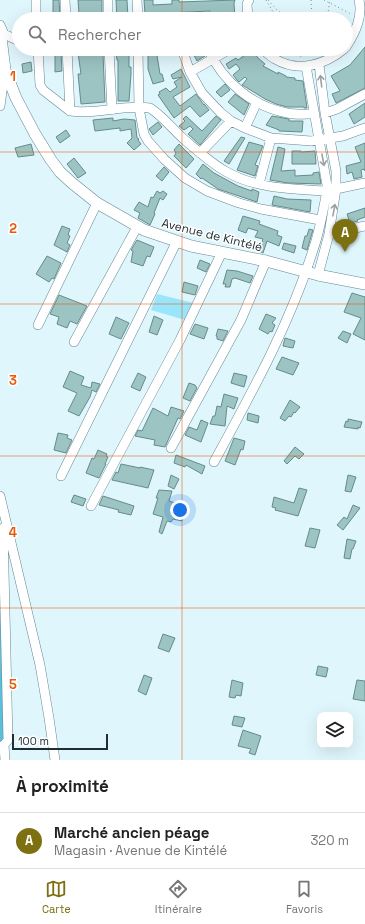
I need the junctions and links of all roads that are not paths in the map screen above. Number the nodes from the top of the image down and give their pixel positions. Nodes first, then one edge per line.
1 (36, 0) edge
2 (65, 0) edge
3 (108, 0) edge
4 (137, 0) edge
5 (249, 0) edge
6 (359, 0) edge
7 (36, 12) edge
8 (66, 12) edge
9 (108, 12) edge
10 (138, 12) edge
11 (248, 12) edge
12 (361, 20) edge
13 (0, 25) edge
14 (0, 30) edge
15 (353, 37) edge
16 (12, 38) edge
17 (34, 56) edge
18 (38, 56) edge
19 (67, 56) edge
20 (109, 56) edge
21 (138, 56) edge
22 (184, 56) edge
23 (212, 56) edge
24 (218, 56) edge
25 (271, 56) edge
26 (335, 56) edge
27 (213, 59) junction
28 (319, 64) junction
29 (306, 66) junction
30 (190, 72) junction
31 (3, 75) edge
32 (39, 80) junction
33 (365, 94) edge
34 (257, 102) junction
35 (0, 106) edge
36 (138, 108) junction
37 (112, 110) junction
38 (70, 111) junction
39 (320, 114) junction
40 (231, 121) junction
41 (245, 128) junction
42 (365, 128) edge
43 (271, 138) junction
44 (330, 139) junction
45 (320, 140) junction
46 (200, 153) junction
47 (365, 183) edge
48 (259, 184) junction
49 (336, 189) junction
50 (327, 190) junction
51 (97, 203) junction
52 (320, 220) junction
53 (365, 226) edge
54 (137, 227) junction
55 (329, 234) junction
56 (177, 242) junction
57 (222, 252) junction
58 (266, 262) junction
59 (306, 271) junction
60 (318, 275) junction
61 (365, 284) edge
62 (38, 325) dead end
63 (74, 342) dead end
64 (171, 448) dead end
65 (214, 462) dead end
66 (61, 476) dead end
67 (0, 496) edge
68 (91, 506) dead end
69 (3, 508) junction
70 (0, 571) edge
71 (5, 590) junction
72 (2, 746) edge
73 (5, 760) edge
74 (55, 760) edge

1 - 7 street
2 - 8 street
3 - 9 street
4 - 10 street
5 - 11 street
6 - 12 street
12 - 15 street
13 - 16 street
14 - 31 main road, Avenue de Kintélé
17 - 32 street
18 - 32 street
19 - 38 street
20 - 37 street
21 - 36 street
22 - 30 street
23 - 27 street
24 - 27 street
25 - 29 street
26 - 28 street
27 - 30 street
27 - 34 street
28 - 29 street
39 -> 28 street
29 - 39 street
30 - 40 street
31 - 35 street
31 - 51 main road, Avenue de Kintélé
32 - 38 street
33 - 39 street
34 - 39 street
34 - 41 street
36 - 37 street
36 - 46 street
36 - 52 street
37 - 38 street
39 - 44 street
39 - 45 street
40 - 41 street
40 - 46 street
41 - 43 street
42 - 44 street
43 - 45 street
43 - 48 street
44 - 45 street
44 - 49 street
45 -> 50 street
46 - 48 street
47 - 49 street
48 - 50 street
55 -> 49 street
50 - 52 street
51 - 54 main road, Avenue de Kintélé
51 - 62 street
52 - 59 street
53 - 55 street
54 - 56 main road, Avenue de Kintélé
54 - 63 street
55 - 60 street
56 - 57 main road, Avenue de Kintélé
56 - 66 street
57 - 58 main road, Avenue de Kintélé
57 - 68 street
58 - 59 main road, Avenue de Kintélé
58 - 64 street
59 - 60 main road, Avenue de Kintélé
59 - 65 street
60 - 61 main road, Avenue de Kintélé
67 - 69 street
69 - 71 street
69 - 74 street
70 - 71 street
71 - 72 street
72 - 73 street

